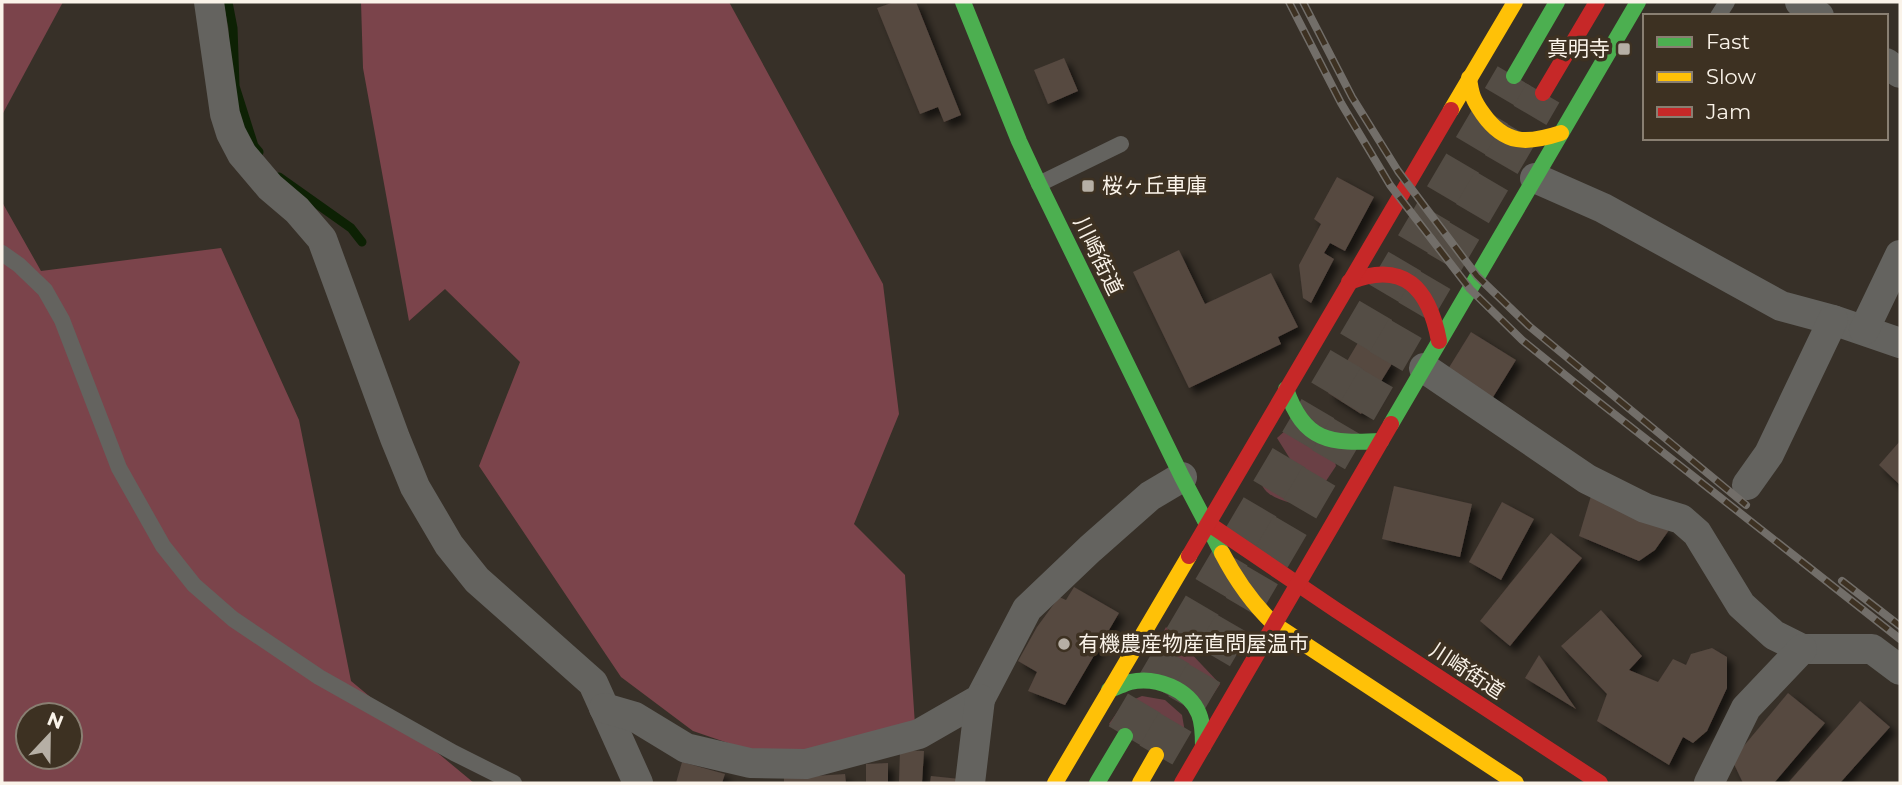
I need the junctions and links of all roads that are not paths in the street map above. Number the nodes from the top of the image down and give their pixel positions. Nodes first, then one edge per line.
1 (209, 2) edge
2 (963, 2) edge
3 (1515, 2) edge
4 (1557, 2) edge
5 (1597, 2) edge
6 (1638, 2) edge
7 (1800, 2) edge
8 (1816, 14) edge
9 (1514, 76) tunnel mouth
10 (1469, 78) junction
11 (1543, 93) tunnel mouth
12 (1561, 133) junction
13 (1121, 144) dead end
14 (1535, 178) junction
15 (1040, 184) junction
16 (2, 253) edge
17 (1900, 255) edge
18 (1349, 282) junction
19 (1833, 320) junction
20 (1864, 330) junction
21 (1439, 341) junction
22 (1900, 343) edge
23 (1424, 368) junction
24 (1286, 389) junction
25 (1381, 441) junction
26 (1182, 477) junction
27 (1747, 485) dead end
28 (1207, 522) junction
29 (1298, 584) junction
30 (1275, 624) junction
31 (1802, 649) junction
32 (1900, 670) edge
33 (1109, 690) junction
34 (980, 699) junction
35 (604, 708) junction
36 (1125, 736) tunnel mouth
37 (1203, 747) junction
38 (1156, 755) tunnel mouth
39 (514, 783) edge
40 (638, 783) edge
41 (970, 783) edge
42 (1055, 783) edge
43 (1097, 783) edge
44 (1140, 783) edge
45 (1182, 783) edge
46 (1516, 783) edge
47 (1600, 783) edge
48 (1709, 783) edge

1 - 35 street
2 - 15 main road, 川崎街道
3 - 10 main road
4 - 9 main road
5 - 11 main road
6 - 12 main road
7 - 8 street
10 - 12 main road
10 - 18 main road
12 - 14 main road
13 - 15 lane
14 - 19 street
14 - 21 main road
15 - 26 main road, 川崎街道
16 - 39 lane
17 - 20 street
18 - 21 main road
18 - 24 main road
19 - 20 street
19 - 27 street
20 - 22 street
21 - 23 main road
23 - 25 main road
23 - 31 street
24 - 25 main road
24 - 28 main road
25 - 29 main road
26 - 28 main road, 川崎街道
26 - 34 street
28 - 29 main road, 川崎街道
28 - 30 main road, 川崎街道
28 - 33 main road
29 - 30 main road
29 - 47 main road, 川崎街道
30 - 37 main road
30 - 46 main road, 川崎街道
31 - 32 street
31 - 48 street
33 - 37 main road
33 - 42 main road
34 - 35 street
34 - 41 street
35 - 40 street
36 - 43 main road
37 - 45 main road
38 - 44 main road

